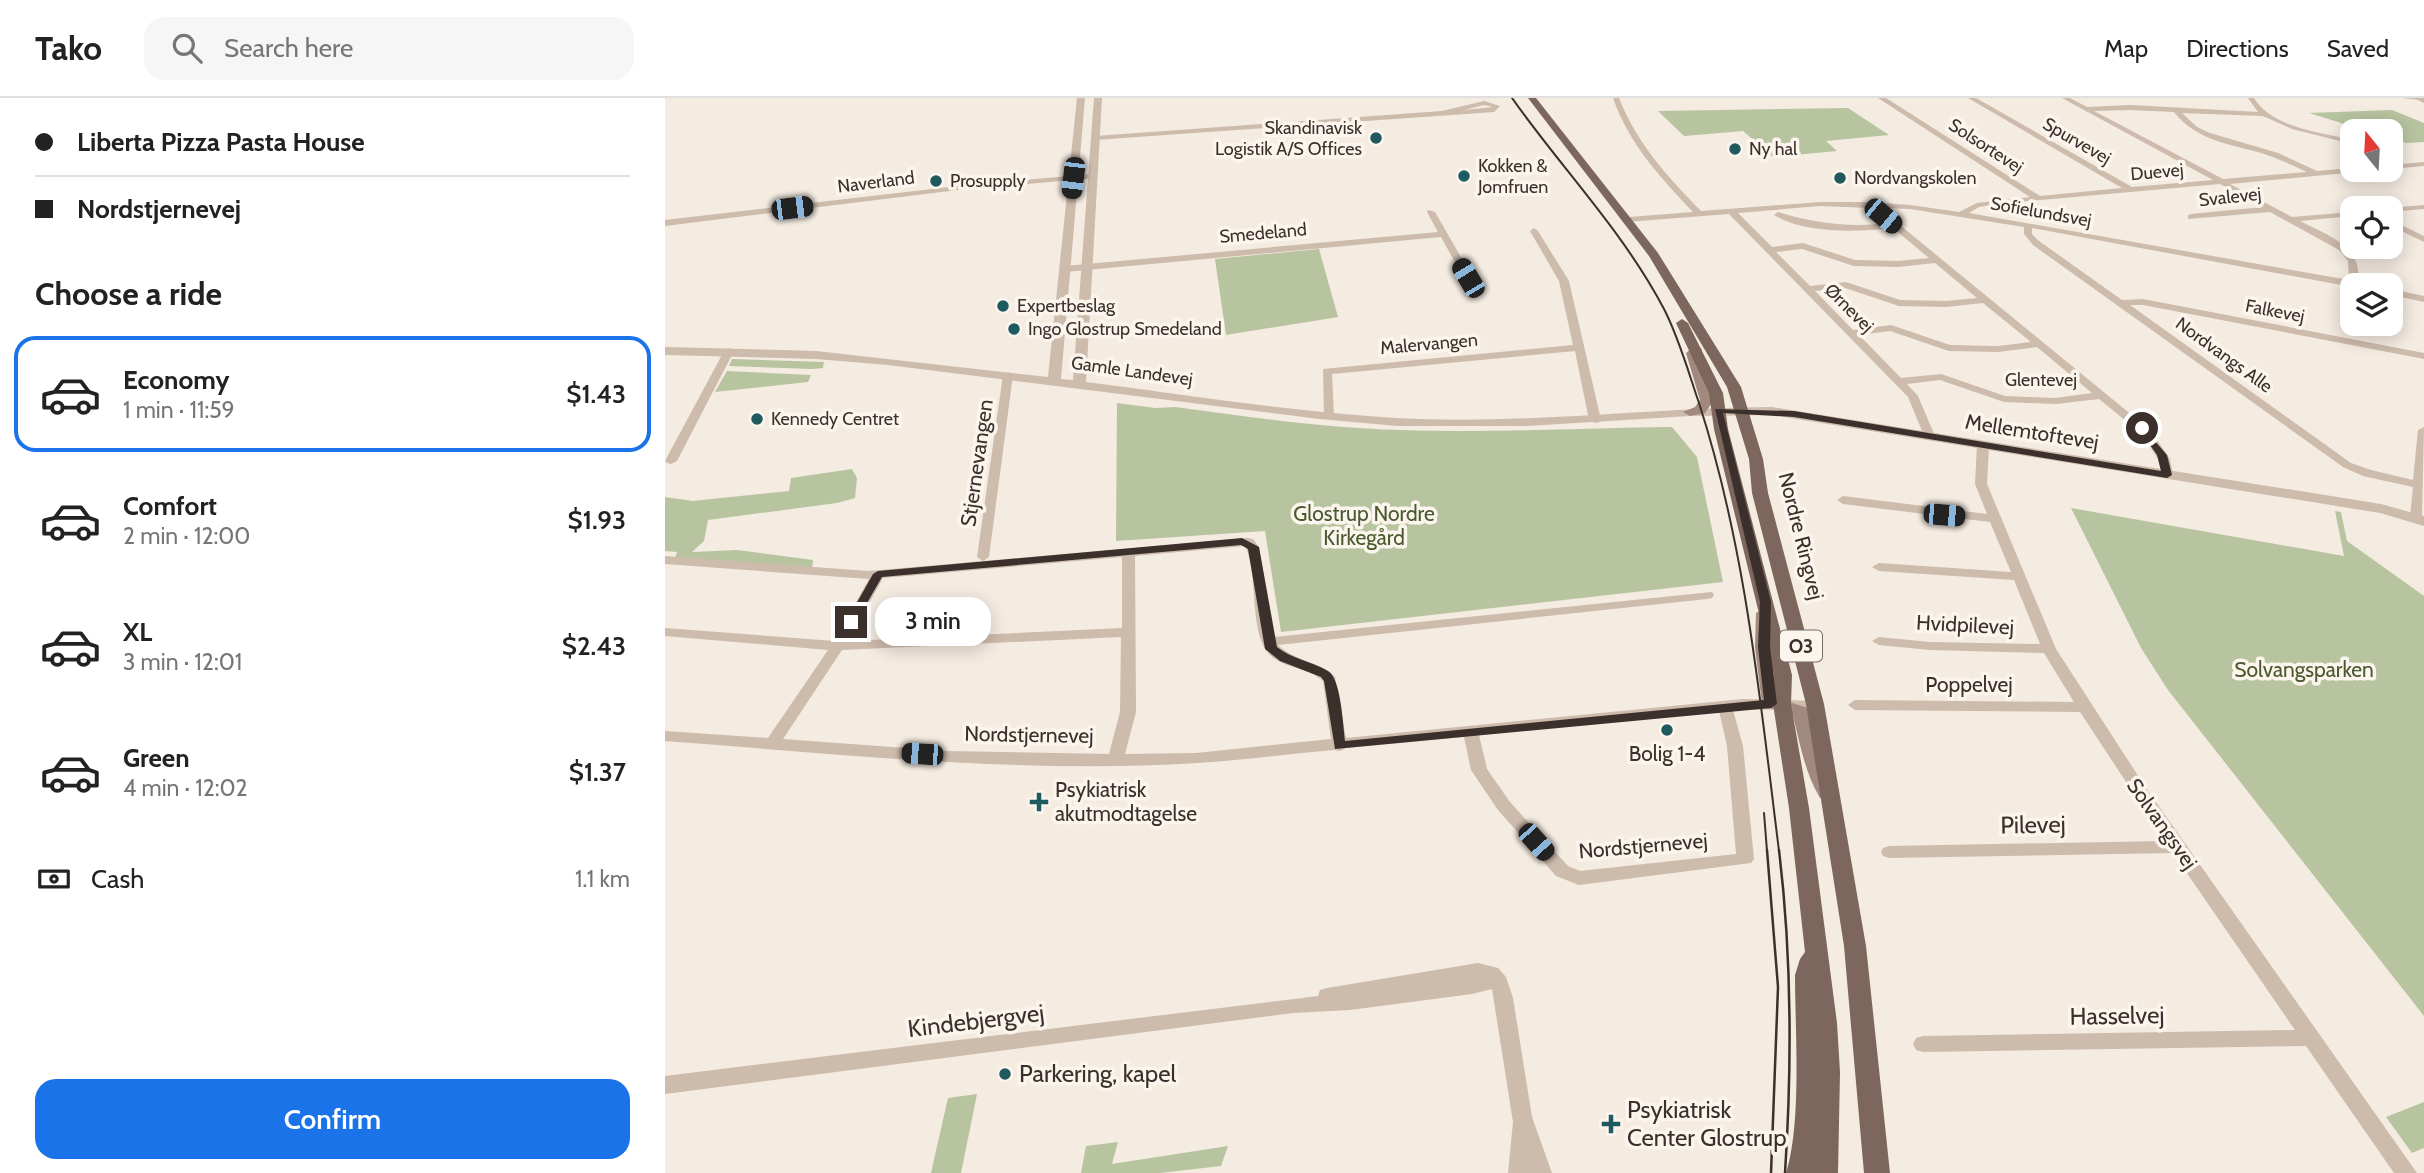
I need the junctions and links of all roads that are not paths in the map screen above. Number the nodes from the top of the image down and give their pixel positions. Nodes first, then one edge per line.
1 (1081, 98) edge
2 (1097, 98) edge
3 (1522, 98) edge
4 (1532, 98) edge
5 (1616, 98) edge
6 (1881, 98) edge
7 (1971, 98) edge
8 (2065, 98) edge
9 (2251, 98) edge
10 (2405, 98) edge
11 (2419, 98) edge
12 (2424, 100) edge
13 (2085, 109) junction
14 (2176, 110) junction
15 (1445, 112) junction
16 (2263, 114) junction
17 (1078, 131) junction
18 (1095, 134) junction
19 (2340, 139) edge
20 (2403, 162) edge
21 (2424, 164) edge
22 (2410, 165) junction
23 (2403, 166) edge
24 (2340, 171) edge
25 (2315, 173) junction
26 (1092, 176) junction
27 (1073, 178) junction
28 (2221, 182) junction
29 (2130, 190) junction
30 (2038, 198) junction
31 (1869, 204) junction
32 (2424, 207) edge
33 (2272, 209) junction
34 (2403, 209) edge
35 (1431, 212) dead end
36 (1732, 212) junction
37 (1699, 214) junction
38 (1962, 214) junction
39 (1778, 215) dead end
40 (2340, 215) edge
41 (2191, 217) dead end
42 (2291, 219) junction
43 (1629, 220) junction
44 (665, 223) edge
45 (1893, 225) junction
46 (2028, 225) junction
47 (2403, 229) edge
48 (1534, 231) dead end
49 (1443, 234) junction
50 (2424, 239) edge
51 (1770, 250) junction
52 (1937, 260) junction
53 (1087, 267) junction
54 (1065, 269) junction
55 (2356, 273) edge
56 (1468, 278) dead end
57 (2340, 282) edge
58 (1809, 289) junction
59 (2403, 295) edge
60 (2424, 299) edge
61 (1985, 300) junction
62 (2120, 303) junction
63 (1852, 333) junction
64 (2039, 344) junction
65 (1579, 348) junction
66 (1696, 349) junction
67 (665, 351) edge
68 (729, 352) junction
69 (2424, 356) edge
70 (1007, 375) junction
71 (1054, 380) junction
72 (1900, 381) junction
73 (1079, 383) junction
74 (2102, 395) junction
75 (1690, 412) junction
76 (1731, 412) junction
77 (1328, 416) junction
78 (1807, 416) junction
79 (1595, 420) junction
80 (2424, 430) edge
81 (1929, 436) junction
82 (1983, 445) junction
83 (671, 461) dead end
84 (2167, 475) junction
85 (2419, 485) junction
86 (1843, 500) dead end
87 (2420, 519) edge
88 (1994, 520) junction
89 (1129, 551) junction
90 (983, 557) dead end
91 (665, 560) edge
92 (1879, 567) dead end
93 (878, 574) junction
94 (2021, 577) junction
95 (1707, 595) dead end
96 (665, 632) edge
97 (1129, 632) junction
98 (1879, 641) dead end
99 (1268, 642) junction
100 (838, 646) junction
101 (2049, 649) junction
102 (1776, 704) junction
103 (1815, 704) junction
104 (1855, 705) dead end
105 (1725, 706) junction
106 (2083, 707) junction
107 (1471, 733) junction
108 (665, 736) edge
109 (773, 743) junction
110 (1340, 746) junction
111 (1116, 759) junction
112 (1832, 802) junction
113 (2178, 847) junction
114 (1889, 852) dead end
115 (1815, 945) junction
116 (2311, 1038) junction
117 (1923, 1044) dead end
118 (665, 1085) edge
119 (1522, 1116) junction
120 (1873, 1166) edge
121 (1519, 1173) edge
122 (1541, 1173) edge
123 (1799, 1173) edge
124 (1825, 1173) edge
125 (2406, 1173) edge

1 - 17 street
2 - 18 street
3 - 66 main road, Nordre Ringvej / O3
4 - 43 main road, Nordre Ringvej / O3
5 - 37 street
6 - 30 street, Solsortevej
7 - 29 street, Spurvevej
8 - 13 street, Svalevej
9 - 16 street
10 - 11 street
11 - 12 street
13 - 14 street
13 - 28 street, Svalevej
14 - 16 street
14 - 25 street
15 - 15 street
15 - 18 street
16 - 19 street
17 - 18 street
17 - 27 street
18 - 26 street
20 - 22 street
21 - 22 street
22 - 23 street
24 - 25 street, Duevej
25 - 28 street, Duevej
26 - 27 street, Naverland
26 - 53 street
27 - 44 street, Naverland
27 - 54 street
28 - 29 street, Duevej
28 - 33 street, Svalevej
29 - 30 street, Duevej
30 - 38 street, Duevej
31 - 36 street, Sofielundsvej
31 - 38 street, Sofielundsvej
31 - 45 street, Glentevej
32 - 34 street
33 - 41 street, Svalevej
33 - 42 street, Svalevej
35 - 49 street
36 - 37 street, Sofielundsvej
36 - 51 street, Ørnevej
37 - 43 street, Sofielundsvej
38 - 46 street, Sofielundsvej
39 - 45 street
40 - 42 street
42 - 55 street, Svalevej
43 - 76 main road, Nordre Ringvej / O3
45 - 52 street, Glentevej
46 - 57 street, Sofielundsvej
46 - 62 street, Nordvangs Alle
47 - 50 street
48 - 65 street
49 - 53 street, Smedeland
49 - 56 street
51 - 52 street
51 - 58 street, Ørnevej
52 - 61 street, Glentevej
53 - 54 street, Smedeland
53 - 73 street
54 - 71 street
58 - 61 street
58 - 63 street, Ørnevej
59 - 60 street
61 - 64 street, Glentevej
62 - 69 street, Falkevej
62 - 85 street, Nordvangs Alle
63 - 64 street, Glentevej
63 - 72 street, Ørnevej
64 - 74 street, Glentevej
65 - 77 street, Malervangen
65 - 79 street
66 - 75 main road
66 - 76 main road, Nordre Ringvej / O3
67 - 68 street, Gamle Landevej
68 - 70 street, Gamle Landevej
68 - 83 street
70 - 71 street, Gamle Landevej
70 - 90 street, Stjernevangen
71 - 73 street, Gamle Landevej
72 - 74 street, Glentevej
72 - 81 street, Ørnevej
73 - 77 street, Gamle Landevej
74 - 84 street, Glentevej
75 - 76 street, Gamle Landevej
75 - 79 street, Gamle Landevej
76 - 78 street, Mellemtoftevej
76 - 78 street, Mellemtoftevej
76 - 79 street, Gamle Landevej
76 - 102 main road, Nordre Ringvej / O3
76 - 103 main road, Nordre Ringvej / O3
77 - 79 street, Gamle Landevej
78 - 81 street, Mellemtoftevej
80 - 85 street
81 - 82 street, Mellemtoftevej
82 - 84 street, Mellemtoftevej
82 - 88 street, Solvangsvej
84 - 87 street, Mellemtoftevej
85 - 87 street
86 - 88 street
88 - 94 street, Solvangsvej
89 - 93 street
89 - 97 street, Nordstjernevej
89 - 99 street
91 - 93 street
92 - 94 street
93 - 100 street
94 - 101 street, Solvangsvej
95 - 99 street
96 - 100 street
97 - 100 street
97 - 111 street, Nordstjernevej
98 - 101 street, Hvidpilevej
99 - 110 street
100 - 109 street
101 - 106 street, Solvangsvej
102 - 103 street, Nordstjernevej
102 - 105 street, Nordstjernevej
102 - 112 main road
102 - 115 main road
103 - 112 main road, Nordre Ringvej / O3
104 - 106 street, Poppelvej
105 - 107 street, Nordstjernevej
105 - 107 street, Nordstjernevej
106 - 113 street, Solvangsvej
107 - 110 street, Nordstjernevej
108 - 109 street, Nordstjernevej
109 - 111 street, Nordstjernevej
110 - 111 street, Nordstjernevej
112 - 120 main road, Nordre Ringvej / O3
113 - 114 street, Pilevej
113 - 116 street, Solvangsvej
115 - 123 main road
115 - 124 main road
116 - 117 street, Hasselvej
116 - 125 street, Solvangsvej
118 - 119 street, Kindebjergvej
119 - 121 street
119 - 122 street

